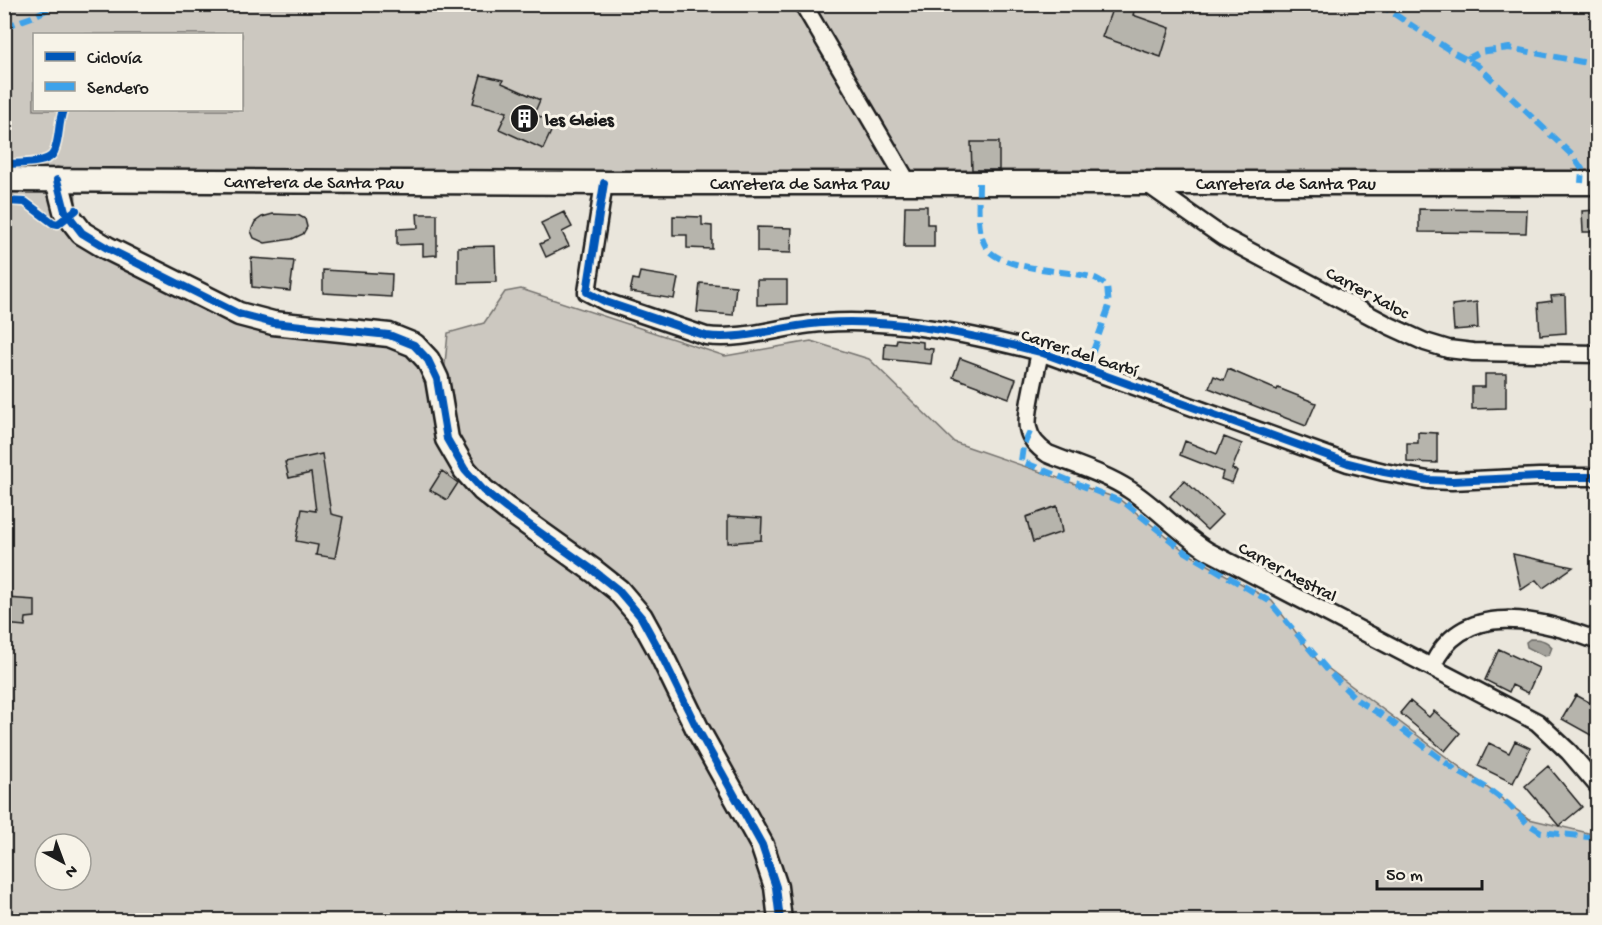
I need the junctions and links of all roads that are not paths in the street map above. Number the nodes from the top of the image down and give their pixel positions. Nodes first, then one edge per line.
1 (803, 4) edge
2 (4, 180) edge
3 (57, 180) junction
4 (604, 183) junction
5 (908, 183) junction
6 (1146, 183) junction
7 (1598, 183) edge
8 (1040, 352) junction
9 (1598, 354) edge
10 (1598, 477) edge
11 (1598, 641) edge
12 (1432, 668) junction
13 (1598, 786) edge
14 (780, 921) edge

1 - 5 street
2 - 3 main road, Carretera de Santa Pau
3 - 4 main road, Carretera de Santa Pau
3 - 14 main road
4 - 5 main road, Carretera de Santa Pau
4 - 8 street, Carrer del Garbí
5 - 6 main road, Carretera de Santa Pau
6 - 7 main road, Carretera de Santa Pau
6 - 9 street, Carrer Xaloc
8 - 10 street, Carrer del Garbí
8 - 12 street, Carrer Mestral
11 - 12 street
12 - 13 street, Carrer Mestral

